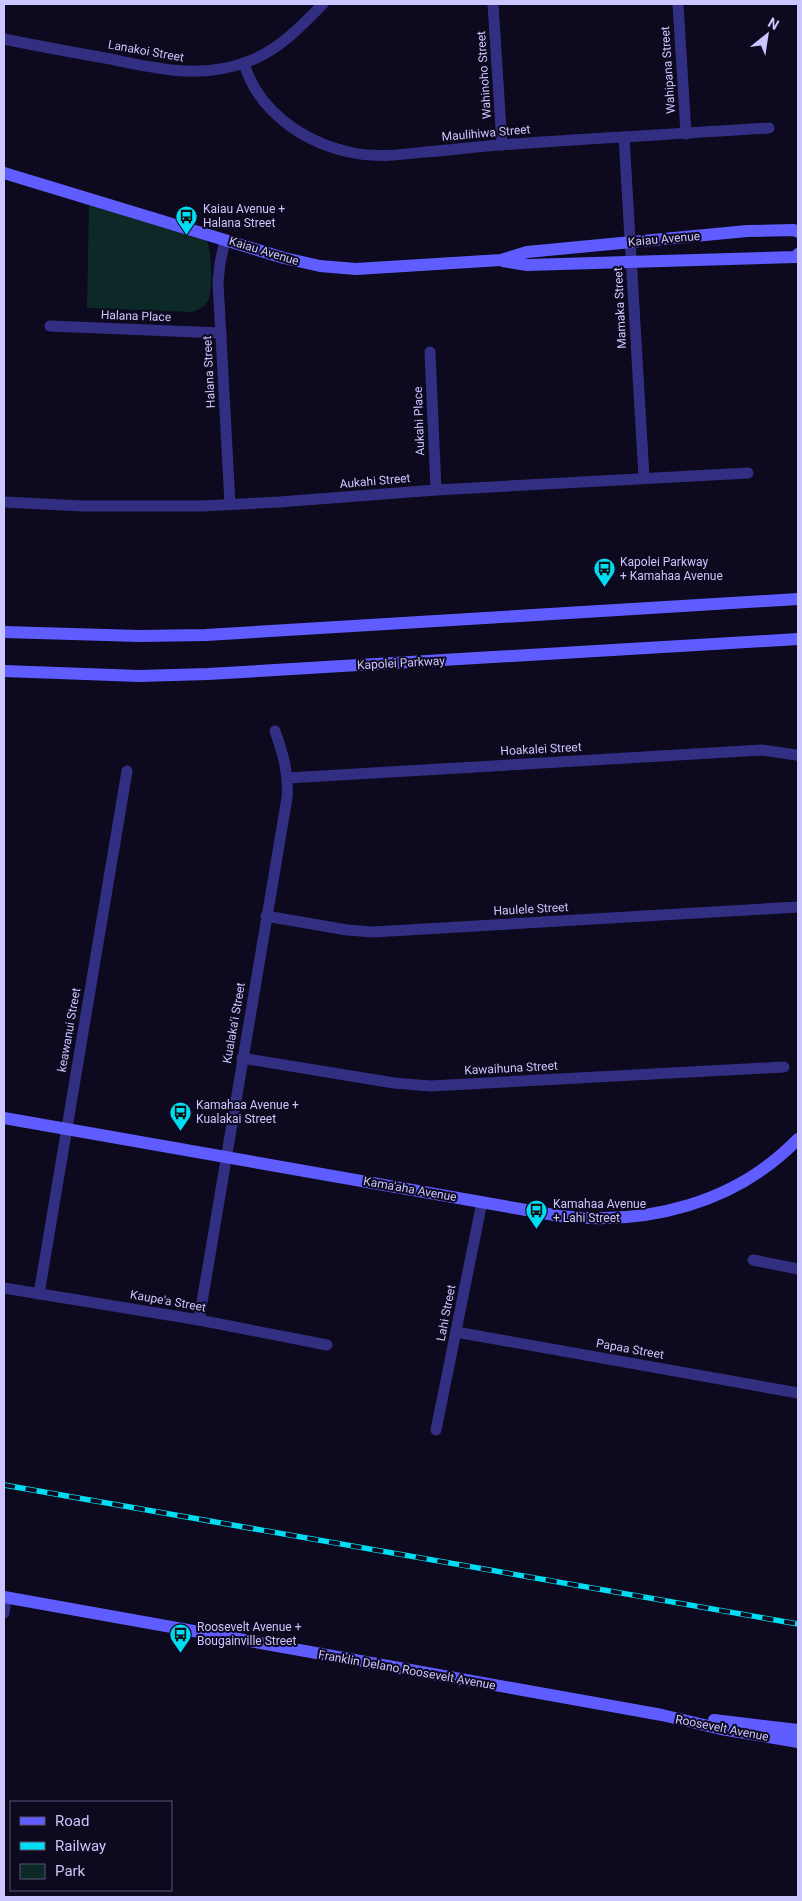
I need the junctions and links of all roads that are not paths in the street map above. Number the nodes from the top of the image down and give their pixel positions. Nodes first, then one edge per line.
1 (323, 4) edge
2 (493, 4) edge
3 (678, 4) edge
4 (4, 39) edge
5 (244, 63) junction
6 (769, 128) dead end
7 (686, 134) junction
8 (624, 137) junction
9 (502, 145) junction
10 (5, 172) edge
11 (798, 232) edge
12 (225, 240) junction
13 (630, 242) junction
14 (798, 254) edge
15 (501, 260) junction
16 (631, 263) junction
17 (50, 326) dead end
18 (221, 333) junction
19 (430, 352) dead end
20 (748, 473) dead end
21 (644, 478) junction
22 (436, 490) junction
23 (4, 502) edge
24 (230, 504) junction
25 (798, 599) edge
26 (4, 632) edge
27 (798, 639) edge
28 (4, 671) edge
29 (275, 731) dead end
30 (796, 755) dead end
31 (127, 771) dead end
32 (288, 778) junction
33 (798, 906) edge
34 (266, 916) junction
35 (242, 1058) junction
36 (784, 1067) dead end
37 (4, 1118) edge
38 (66, 1129) junction
39 (798, 1139) edge
40 (225, 1157) junction
41 (482, 1202) junction
42 (753, 1260) dead end
43 (798, 1269) edge
44 (4, 1288) edge
45 (39, 1294) junction
46 (199, 1320) junction
47 (456, 1332) junction
48 (327, 1345) dead end
49 (798, 1393) edge
50 (436, 1430) dead end
51 (5, 1598) edge
52 (4, 1613) edge
53 (662, 1716) junction
54 (798, 1730) edge
55 (798, 1742) edge

1 - 5 street, Lanakoi Street
2 - 9 street, Wahinoho Street
3 - 7 street, Wahipana Street
4 - 5 street, Lanakoi Street
5 - 9 street, Maulihiwa Street
6 - 7 street, Maulihiwa Street
7 - 8 street, Maulihiwa Street
8 - 9 street, Maulihiwa Street
8 - 13 street, Mamaka Street
10 - 12 main road, Kaiau Avenue
11 - 13 main road, Kaiau Avenue
12 - 15 main road, Kaiau Avenue
12 - 18 street, Halana Street
13 - 15 main road, Kaiau Avenue
13 - 16 street, Mamaka Street
14 - 16 main road, Kaiau Avenue
15 - 16 main road, Kaiau Avenue
16 - 21 street, Mamaka Street
17 - 18 street, Halana Place
18 - 24 street, Halana Street
19 - 22 street, Aukahi Place
20 - 21 street, Aukahi Street
21 - 22 street, Aukahi Street
22 - 24 street, Aukahi Street
23 - 24 street, Aukahi Street
25 - 26 main road
27 - 28 main road, Kapolei Parkway
29 - 32 street, Kualaka'i Street
30 - 32 street, Hoakalei Street
31 - 38 street, keawanui Street
32 - 34 street, Kualaka'i Street
33 - 34 street, Haulele Street
34 - 35 street, Kualaka'i Street
35 - 36 street, Kawaihuna Street
35 - 40 street, Kualaka'i Street
37 - 38 main road, Kama'aha Avenue
38 - 40 main road, Kama'aha Avenue
38 - 45 street, keawanui Street
39 - 41 main road, Kama'aha Avenue
40 - 41 main road, Kama'aha Avenue
40 - 46 street, Kualaka'i Street
41 - 47 street, Lahi Street
42 - 43 street
44 - 45 street, Kaupe'a Street
45 - 46 street, Kaupe'a Street
46 - 48 street, Kaupe'a Street
47 - 49 street, Papaa Street
47 - 50 street, Lahi Street
51 - 52 street
51 - 53 main road, Franklin Delano Roosevelt Avenue
53 - 54 main road, Roosevelt Avenue
53 - 55 main road, Roosevelt Avenue

